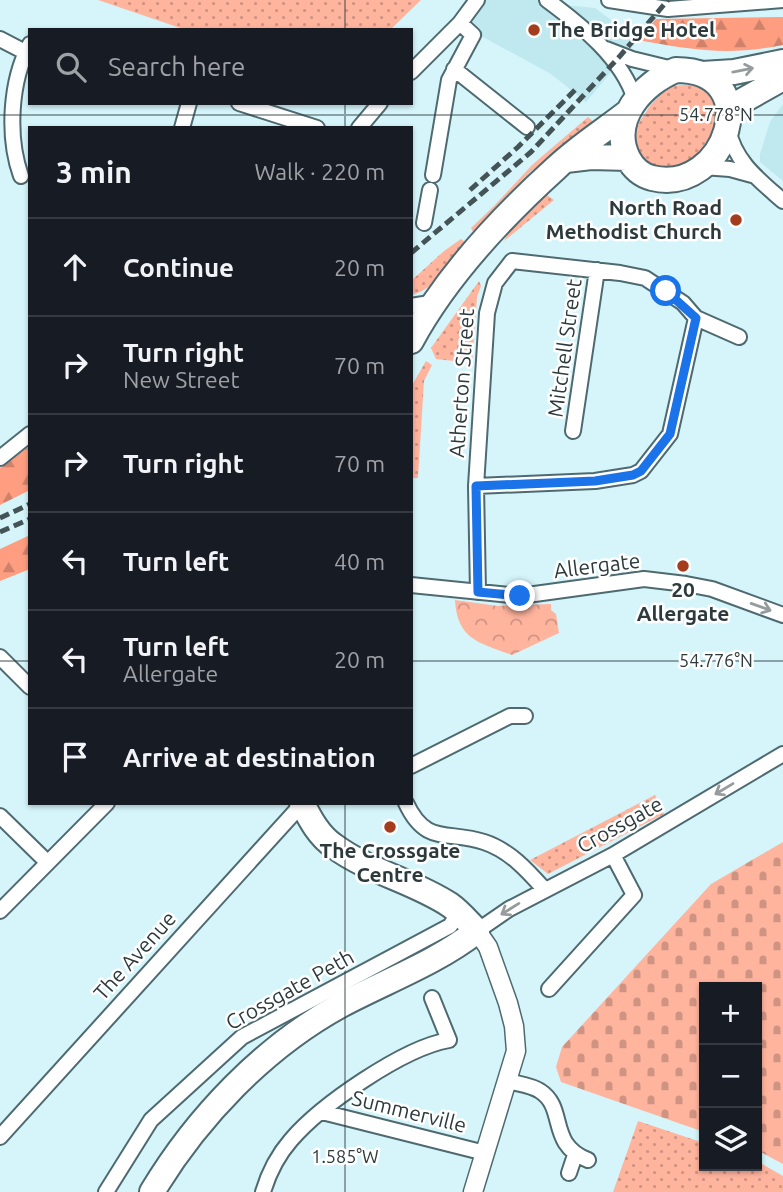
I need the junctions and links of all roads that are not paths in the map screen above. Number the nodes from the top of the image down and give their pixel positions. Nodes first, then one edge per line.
1 (477, 0) edge
2 (608, 0) edge
3 (783, 0) edge
4 (550, 1) edge
5 (460, 23) junction
6 (0, 39) edge
7 (601, 47) junction
8 (28, 48) edge
9 (783, 62) edge
10 (454, 69) junction
11 (413, 70) edge
12 (676, 70) junction
13 (702, 74) junction
14 (783, 78) edge
15 (188, 105) edge
16 (245, 105) edge
17 (378, 105) edge
18 (632, 106) junction
19 (728, 122) junction
20 (182, 126) edge
21 (311, 126) edge
22 (361, 126) edge
23 (527, 127) dead end
24 (628, 158) junction
25 (565, 160) junction
26 (703, 167) junction
27 (433, 175) dead end
28 (21, 176) dead end
29 (754, 176) junction
30 (430, 190) dead end
31 (783, 201) edge
32 (424, 223) dead end
33 (597, 271) junction
34 (436, 302) junction
35 (413, 306) edge
36 (696, 318) junction
37 (413, 336) edge
38 (738, 337) dead end
39 (573, 431) dead end
40 (28, 436) edge
41 (0, 458) edge
42 (476, 486) junction
43 (413, 586) edge
44 (478, 592) junction
45 (783, 615) edge
46 (0, 657) edge
47 (28, 685) edge
48 (525, 716) dead end
49 (783, 754) edge
50 (413, 765) edge
51 (105, 805) edge
52 (301, 805) edge
53 (303, 805) edge
54 (407, 805) edge
55 (0, 817) edge
56 (612, 855) junction
57 (47, 862) junction
58 (544, 889) junction
59 (456, 910) junction
60 (0, 911) edge
61 (477, 931) junction
62 (549, 989) dead end
63 (432, 998) dead end
64 (508, 1081) junction
65 (322, 1112) junction
66 (0, 1137) edge
67 (485, 1153) junction
68 (569, 1173) dead end
69 (106, 1192) edge
70 (152, 1192) edge
71 (263, 1192) edge
72 (472, 1192) edge

1 - 5 street
2 - 3 street
4 - 7 street
5 - 10 street
5 - 11 street
6 - 8 street
7 - 12 street
7 - 18 street
8 - 28 street
13 -> 9 highway
10 - 23 street
10 - 27 street
12 - 13 highway
12 - 18 highway
13 - 19 highway
14 - 19 highway
15 - 20 street
16 - 21 street
17 - 22 street
18 - 24 highway
18 - 25 highway
19 - 26 highway
19 - 29 street
24 - 25 highway
24 - 26 highway
25 - 34 highway
26 - 29 street
29 - 31 street
30 - 32 street
33 - 36 street, Atherton Street
33 - 39 street, Mitchell Street
33 - 42 street, Atherton Street
34 - 35 street
34 - 37 highway
36 - 38 street, Atherton Street
36 - 42 street
40 - 41 street
42 - 44 street, Atherton Street
43 - 44 street, Allergate
44 -> 45 street, Allergate
46 - 47 street
48 - 50 street
49 -> 56 street, Crossgate
51 - 57 street
52 - 66 street, The Avenue
53 - 59 highway
54 - 58 street
55 - 57 street
56 - 58 street, Crossgate
56 - 62 street
57 - 60 street
58 -> 61 street, Crossgate
59 - 61 highway
59 - 69 street, Crossgate Peth
61 - 64 street
61 - 70 highway
63 - 65 street
64 - 67 street
64 - 68 street
65 - 67 street, Summerville
65 - 71 street
67 - 72 street

